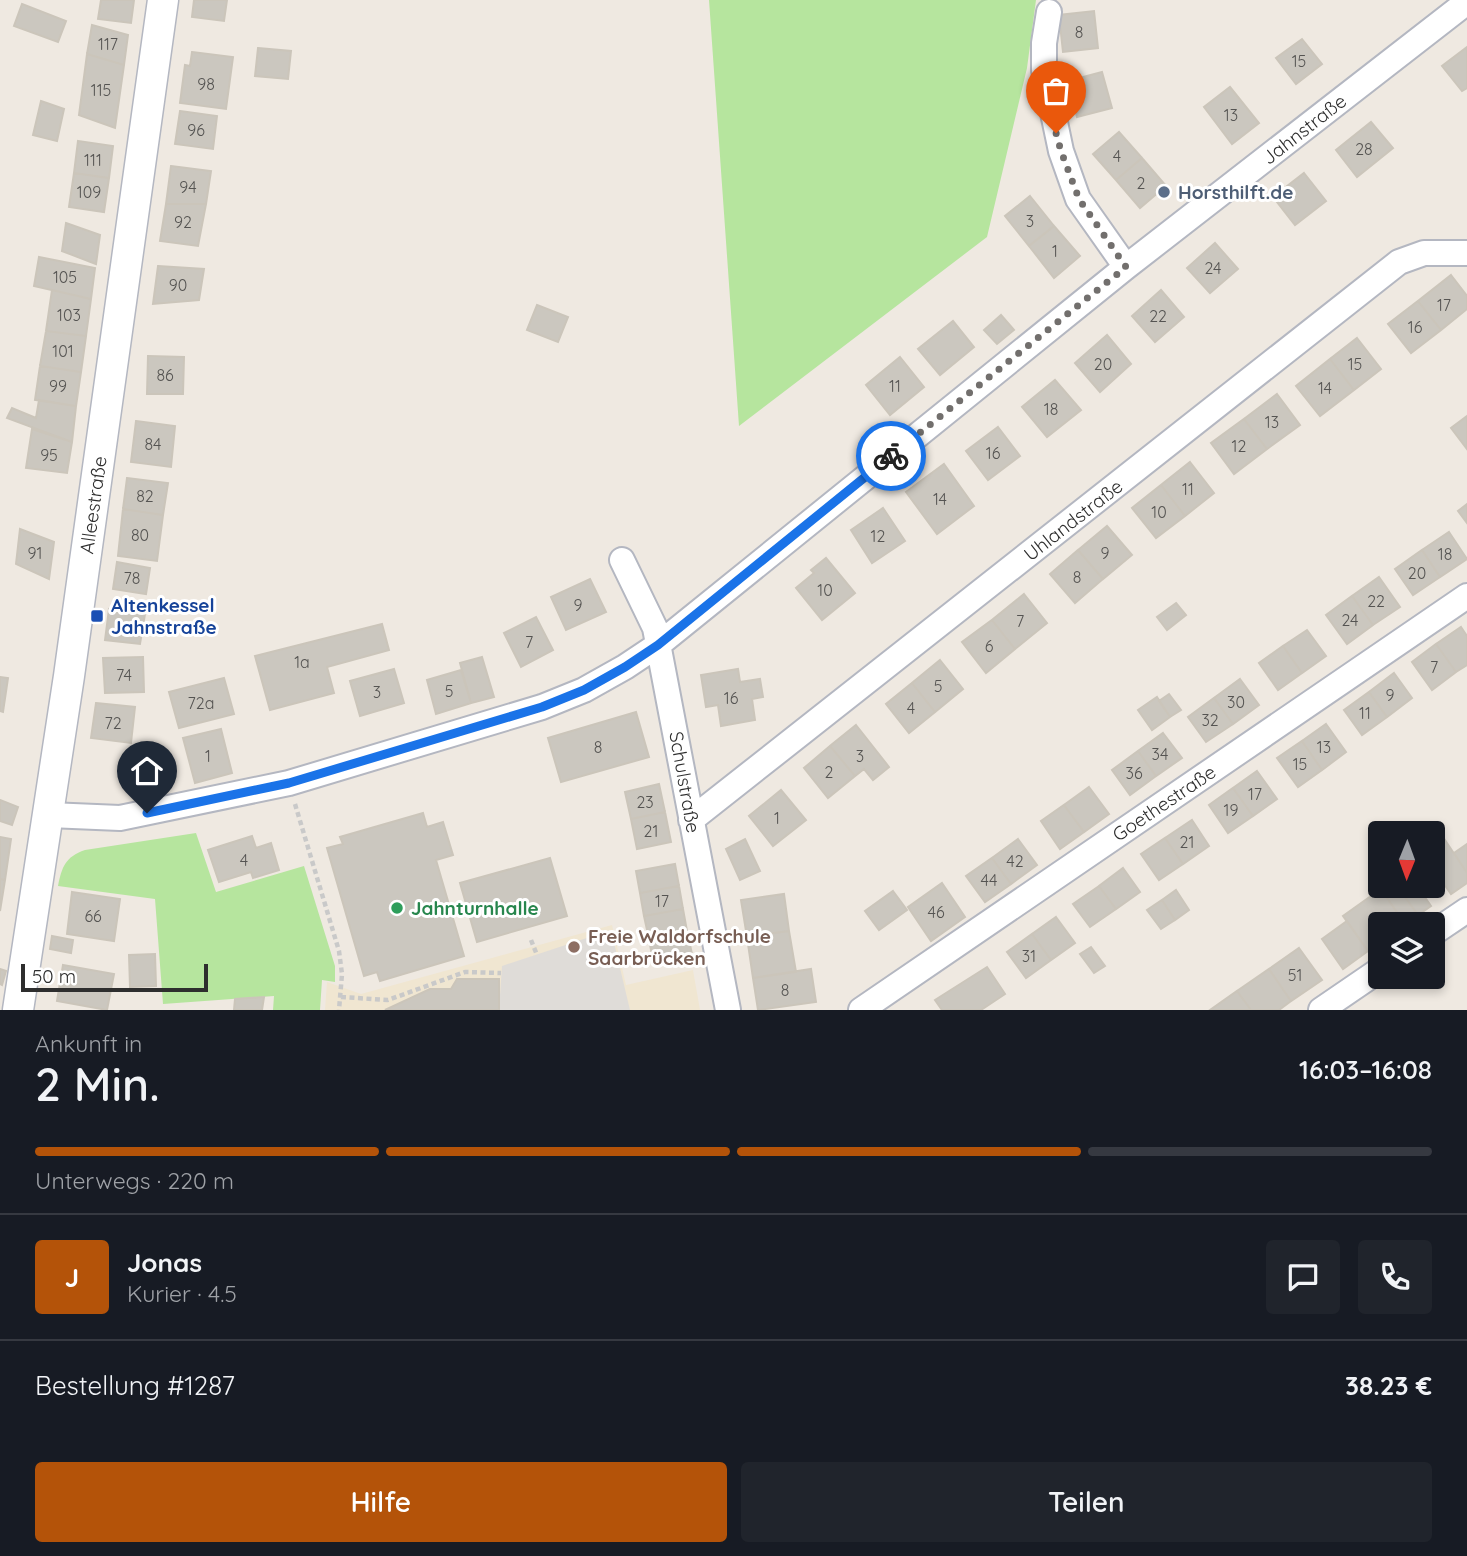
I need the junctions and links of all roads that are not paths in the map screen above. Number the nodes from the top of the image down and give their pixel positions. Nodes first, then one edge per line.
1 (163, 0) edge
2 (1467, 2) edge
3 (1049, 12) dead end
4 (1467, 253) edge
5 (1126, 267) junction
6 (622, 559) dead end
7 (1467, 596) edge
8 (658, 645) junction
9 (49, 815) junction
10 (691, 820) junction
11 (1467, 910) edge
12 (1445, 925) edge
13 (1368, 978) edge
14 (18, 1010) edge
15 (728, 1010) edge
16 (861, 1010) edge
17 (1321, 1010) edge

1 - 9 street, Alleestraße
2 - 5 street, Jahnstraße
3 - 5 street
4 - 10 street, Uhlandstraße
5 - 8 street, Jahnstraße
6 - 8 street, Schulstraße
7 - 16 street, Goethestraße
8 - 9 street, Jahnstraße
8 - 10 street, Schulstraße
9 - 14 street, Alleestraße
10 - 15 street, Schulstraße
11 - 12 street
13 - 17 street

